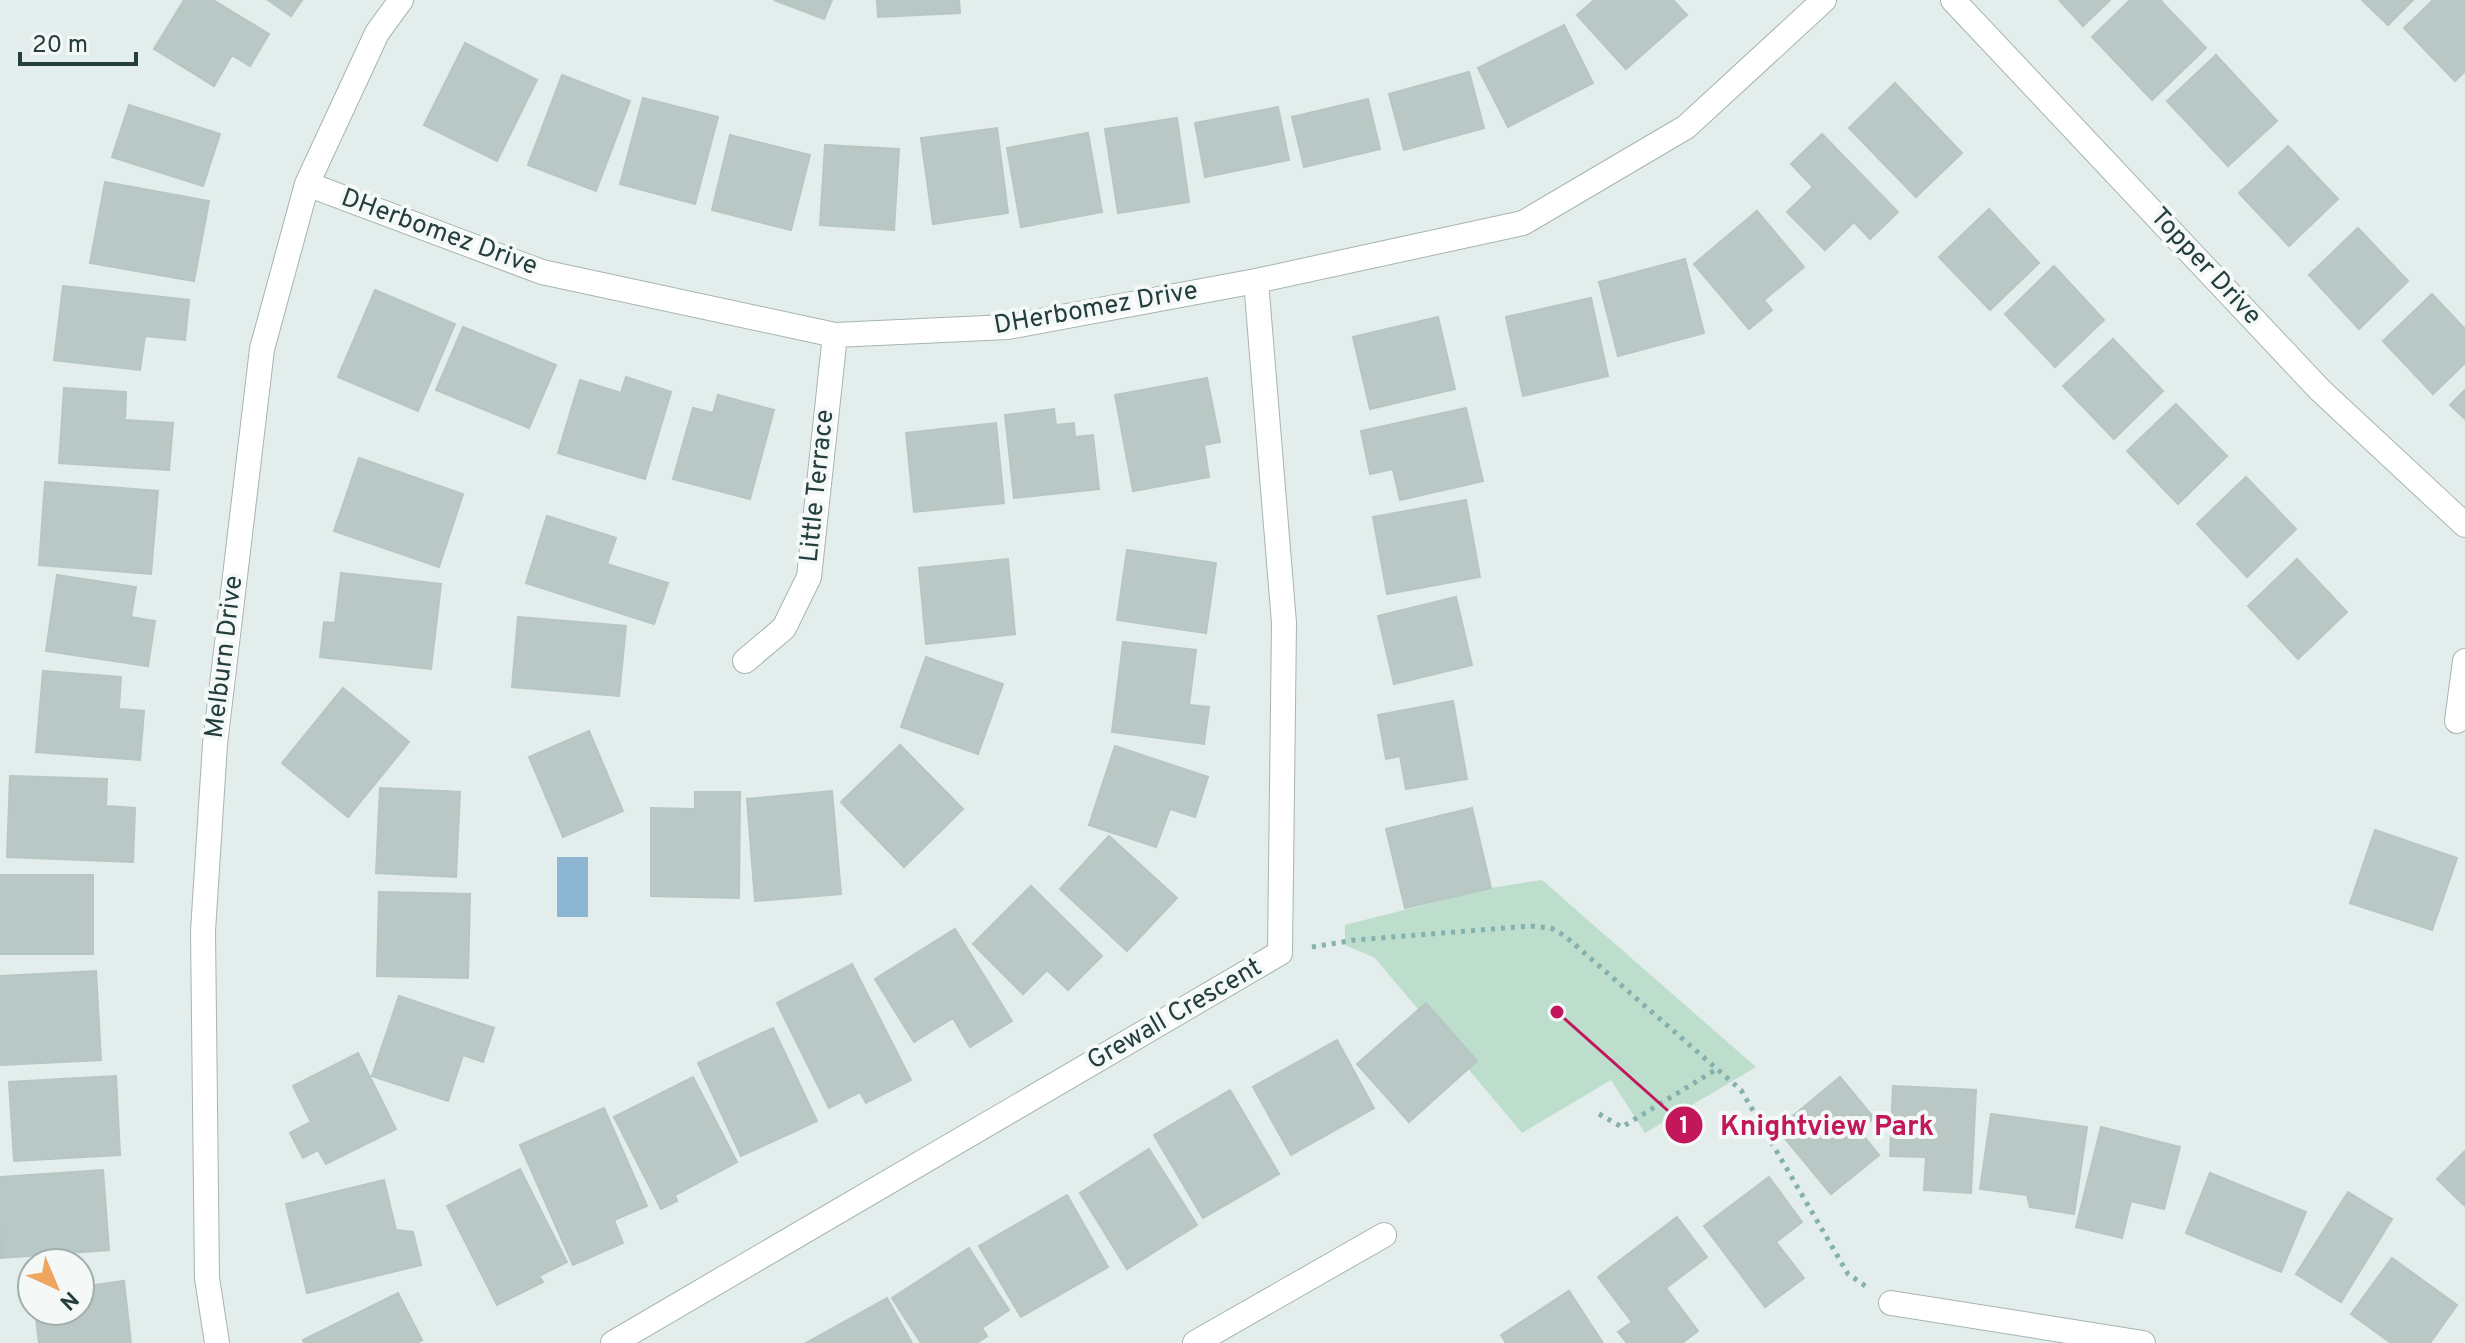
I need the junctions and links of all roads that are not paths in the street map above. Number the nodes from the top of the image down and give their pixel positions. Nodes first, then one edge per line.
1 (401, 0) edge
2 (1824, 0) edge
3 (1953, 0) edge
4 (307, 184) junction
5 (1256, 281) junction
6 (835, 335) junction
7 (2465, 525) edge
8 (745, 661) dead end
9 (2465, 661) edge
10 (2457, 721) dead end
11 (1384, 1235) dead end
12 (1891, 1303) road end
13 (217, 1343) edge
14 (613, 1343) edge
15 (1195, 1343) edge
16 (2143, 1343) edge

1 - 4 street, Melburn Drive
2 - 5 street, DHerbomez Drive
3 - 7 street, Topper Drive
4 - 6 street, DHerbomez Drive
4 - 13 street, Melburn Drive
5 - 6 street, DHerbomez Drive
5 - 14 street, Grewall Crescent
6 - 8 street, Little Terrace
9 - 10 street
11 - 15 street
12 - 16 street

